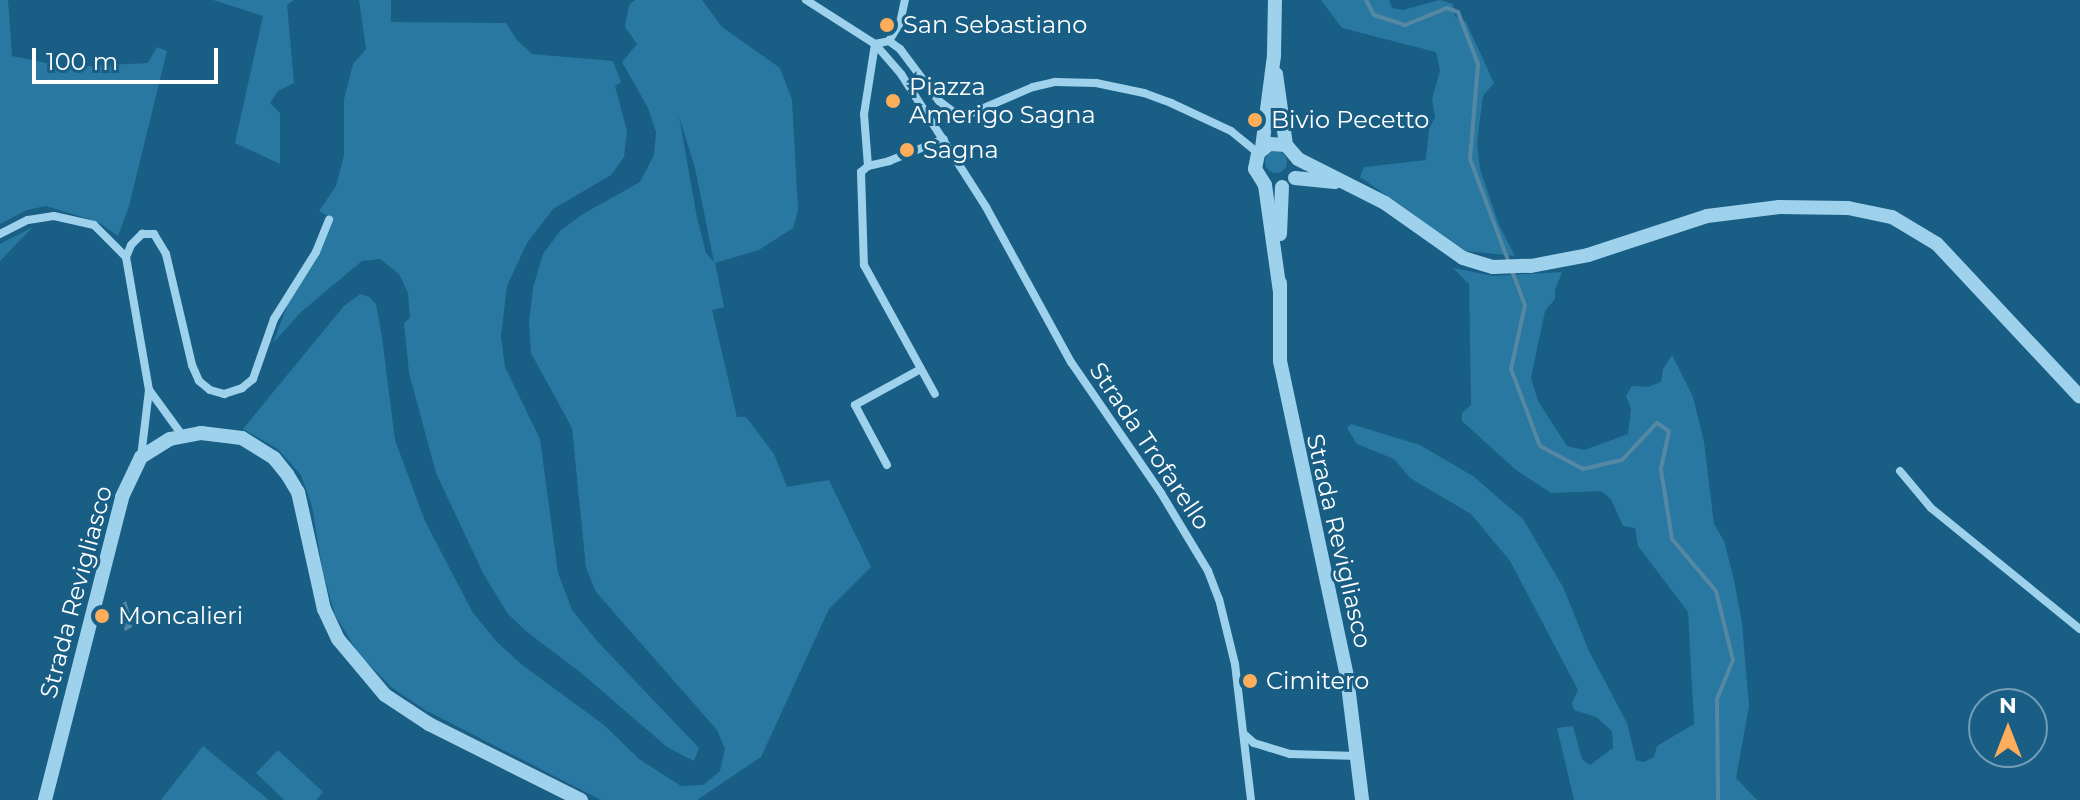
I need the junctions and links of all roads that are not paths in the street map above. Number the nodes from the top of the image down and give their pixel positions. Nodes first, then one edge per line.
1 (806, 0) edge
2 (905, 0) edge
3 (1275, 0) edge
4 (889, 41) junction
5 (875, 44) junction
6 (1274, 55) junction
7 (944, 139) junction
8 (1286, 145) junction
9 (1260, 150) junction
10 (1298, 159) junction
11 (868, 166) junction
12 (1295, 178) junction
13 (1347, 184) junction
14 (1265, 185) junction
15 (1282, 187) junction
16 (329, 220) dead end
17 (0, 234) edge
18 (126, 257) junction
19 (1280, 292) junction
20 (921, 369) junction
21 (149, 390) junction
22 (935, 394) dead end
23 (2080, 397) edge
24 (182, 435) junction
25 (141, 457) junction
26 (887, 465) dead end
27 (1900, 471) dead end
28 (2080, 629) edge
29 (1245, 734) junction
30 (1357, 756) junction
31 (45, 800) edge
32 (581, 800) edge
33 (1251, 800) edge
34 (1362, 800) edge

1 - 5 street
2 - 4 street
3 - 6 street
4 - 5 street
4 - 9 street
5 - 7 street
5 - 11 street
6 - 8 street
6 - 9 street, Strada Revigliasco
7 - 11 street
7 - 29 street, Strada Trofarello
8 - 9 street
8 - 10 street
9 - 14 street, Strada Revigliasco
10 - 12 street
10 - 13 street
11 - 20 street
12 - 13 street
12 - 15 street
13 - 23 street
14 - 15 street
14 - 19 street, Strada Revigliasco
15 - 19 street, Strada Revigliasco
16 - 18 street
17 - 18 street
18 - 21 street
19 - 30 street, Strada Revigliasco
20 - 22 street
20 - 26 street
21 - 24 street
21 - 25 street
24 - 25 street
24 - 32 street
25 - 31 street, Strada Revigliasco
27 - 28 street
29 - 30 street
29 - 33 street, Strada Trofarello
30 - 34 street, Strada Revigliasco

